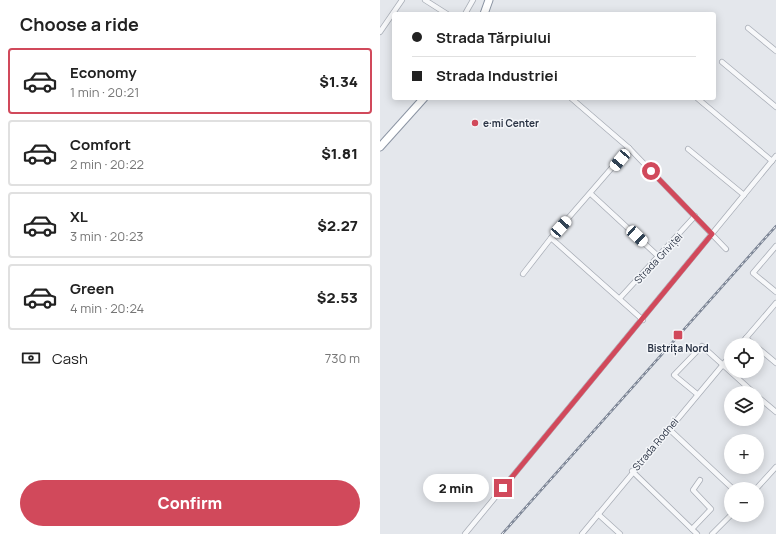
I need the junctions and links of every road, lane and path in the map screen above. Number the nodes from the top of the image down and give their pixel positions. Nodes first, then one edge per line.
1 (402, 0) edge
2 (425, 0) edge
3 (473, 0) edge
4 (490, 0) edge
5 (394, 12) edge
6 (444, 12) edge
7 (466, 12) edge
8 (485, 12) edge
9 (392, 15) edge
10 (748, 28) dead end
11 (380, 32) edge
12 (776, 51) edge
13 (722, 62) dead end
14 (422, 100) edge
15 (573, 100) edge
16 (699, 100) edge
17 (776, 107) edge
18 (380, 147) edge
19 (629, 148) junction
20 (688, 149) dead end
21 (776, 156) edge
22 (772, 161) junction
23 (591, 194) junction
24 (744, 195) junction
25 (695, 216) junction
26 (712, 234) junction
27 (551, 238) junction
28 (776, 246) edge
29 (726, 248) dead end
30 (659, 257) junction
31 (523, 274) dead end
32 (776, 292) edge
33 (620, 298) junction
34 (776, 303) edge
35 (643, 320) junction
36 (746, 338) edge
37 (764, 353) edge
38 (776, 363) edge
39 (723, 365) junction
40 (746, 386) edge
41 (697, 394) junction
42 (764, 402) edge
43 (776, 412) edge
44 (669, 429) junction
45 (776, 467) edge
46 (632, 471) junction
47 (700, 480) dead end
48 (726, 482) edge
49 (762, 482) edge
50 (598, 514) junction
51 (724, 522) edge
52 (692, 529) junction
53 (465, 534) edge
54 (582, 534) edge
55 (620, 534) edge
56 (697, 534) edge
57 (712, 534) edge

1 - 5 street
2 - 6 street
3 - 7 street
4 - 8 highway
9 - 11 street
10 - 12 street
13 - 17 street
14 - 18 highway
15 - 19 street
16 - 22 street
19 - 23 street
19 - 25 street
20 - 24 street
21 - 22 street
22 - 24 street
23 - 27 street
23 - 30 street
24 - 26 street
25 - 26 street
25 - 30 street, Strada Griviței
26 - 29 street
26 - 35 street
27 - 31 street
27 - 33 street
28 - 32 street
30 - 33 street, Strada Griviței
33 - 35 street
34 - 36 street
35 - 53 street
37 - 38 street
39 - 40 street
39 - 41 street, Strada Rodnei
39 - 41 street
41 - 44 street, Strada Rodnei
42 - 43 street
44 - 46 street, Strada Rodnei
44 - 48 street
45 - 49 street
46 - 50 street, Strada Rodnei
46 - 52 street
47 - 52 street
50 - 54 street, Strada Rodnei
50 - 55 street
51 - 57 street
52 - 56 street

